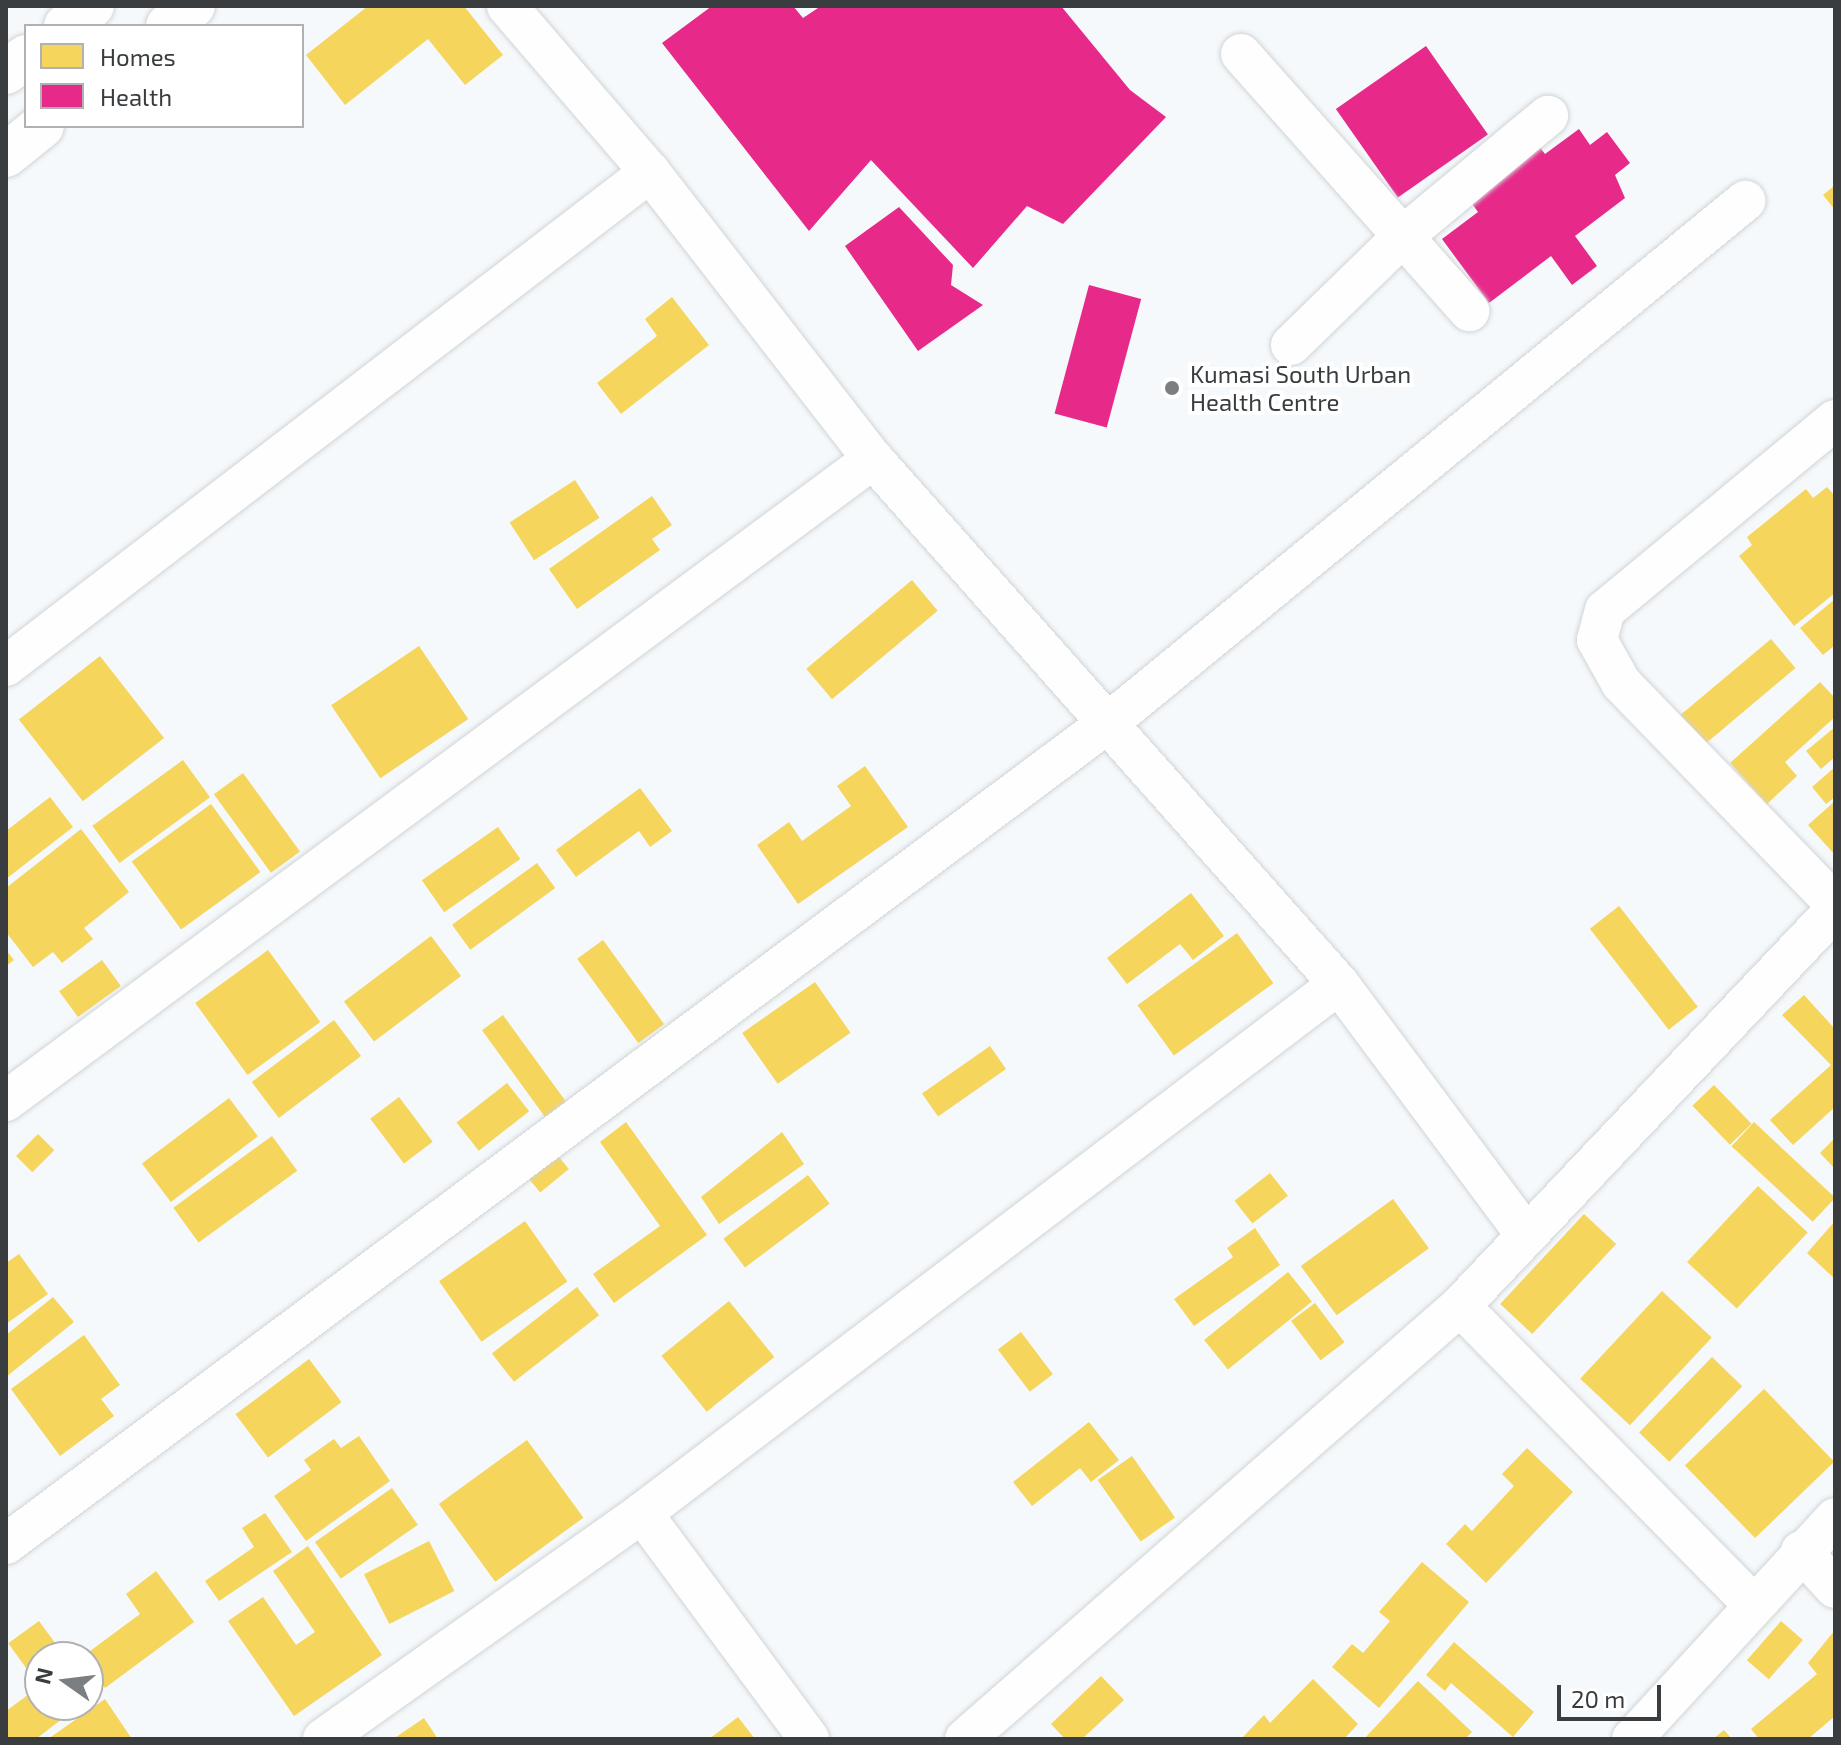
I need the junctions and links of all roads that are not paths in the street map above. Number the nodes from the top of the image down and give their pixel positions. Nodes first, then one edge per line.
1 (92, 6) edge
2 (193, 6) edge
3 (507, 6) edge
4 (69, 24) edge
5 (170, 24) edge
6 (1241, 54) dead end
7 (24, 58) edge
8 (6, 72) edge
9 (1548, 116) dead end
10 (40, 128) edge
11 (6, 155) edge
12 (650, 172) junction
13 (1745, 201) dead end
14 (1402, 237) junction
15 (1469, 311) dead end
16 (1291, 345) dead end
17 (1835, 420) edge
18 (873, 459) junction
19 (6, 666) edge
20 (1108, 723) junction
21 (1835, 907) edge
22 (1339, 984) junction
23 (6, 1101) edge
24 (1527, 1236) junction
25 (1460, 1306) junction
26 (642, 1513) junction
27 (1835, 1518) edge
28 (6, 1544) edge
29 (1801, 1551) junction
30 (1835, 1588) edge
31 (1754, 1605) junction
32 (323, 1739) edge
33 (809, 1739) edge
34 (965, 1739) edge
35 (1632, 1739) edge

1 - 4 main road
2 - 5 main road
3 - 12 street
6 - 14 street
7 - 8 main road
9 - 14 street
10 - 11 main road
12 - 18 street
12 - 19 street
13 - 20 street
14 - 15 street
14 - 16 street
17 - 21 street
18 - 20 street
18 - 23 street
20 - 22 street
20 - 28 street
21 - 24 street
22 - 24 street
22 - 26 street
24 - 25 street
25 - 31 street
25 - 34 street
26 - 32 street
26 - 33 street
27 - 29 street
29 - 30 street
29 - 31 street
31 - 35 street

